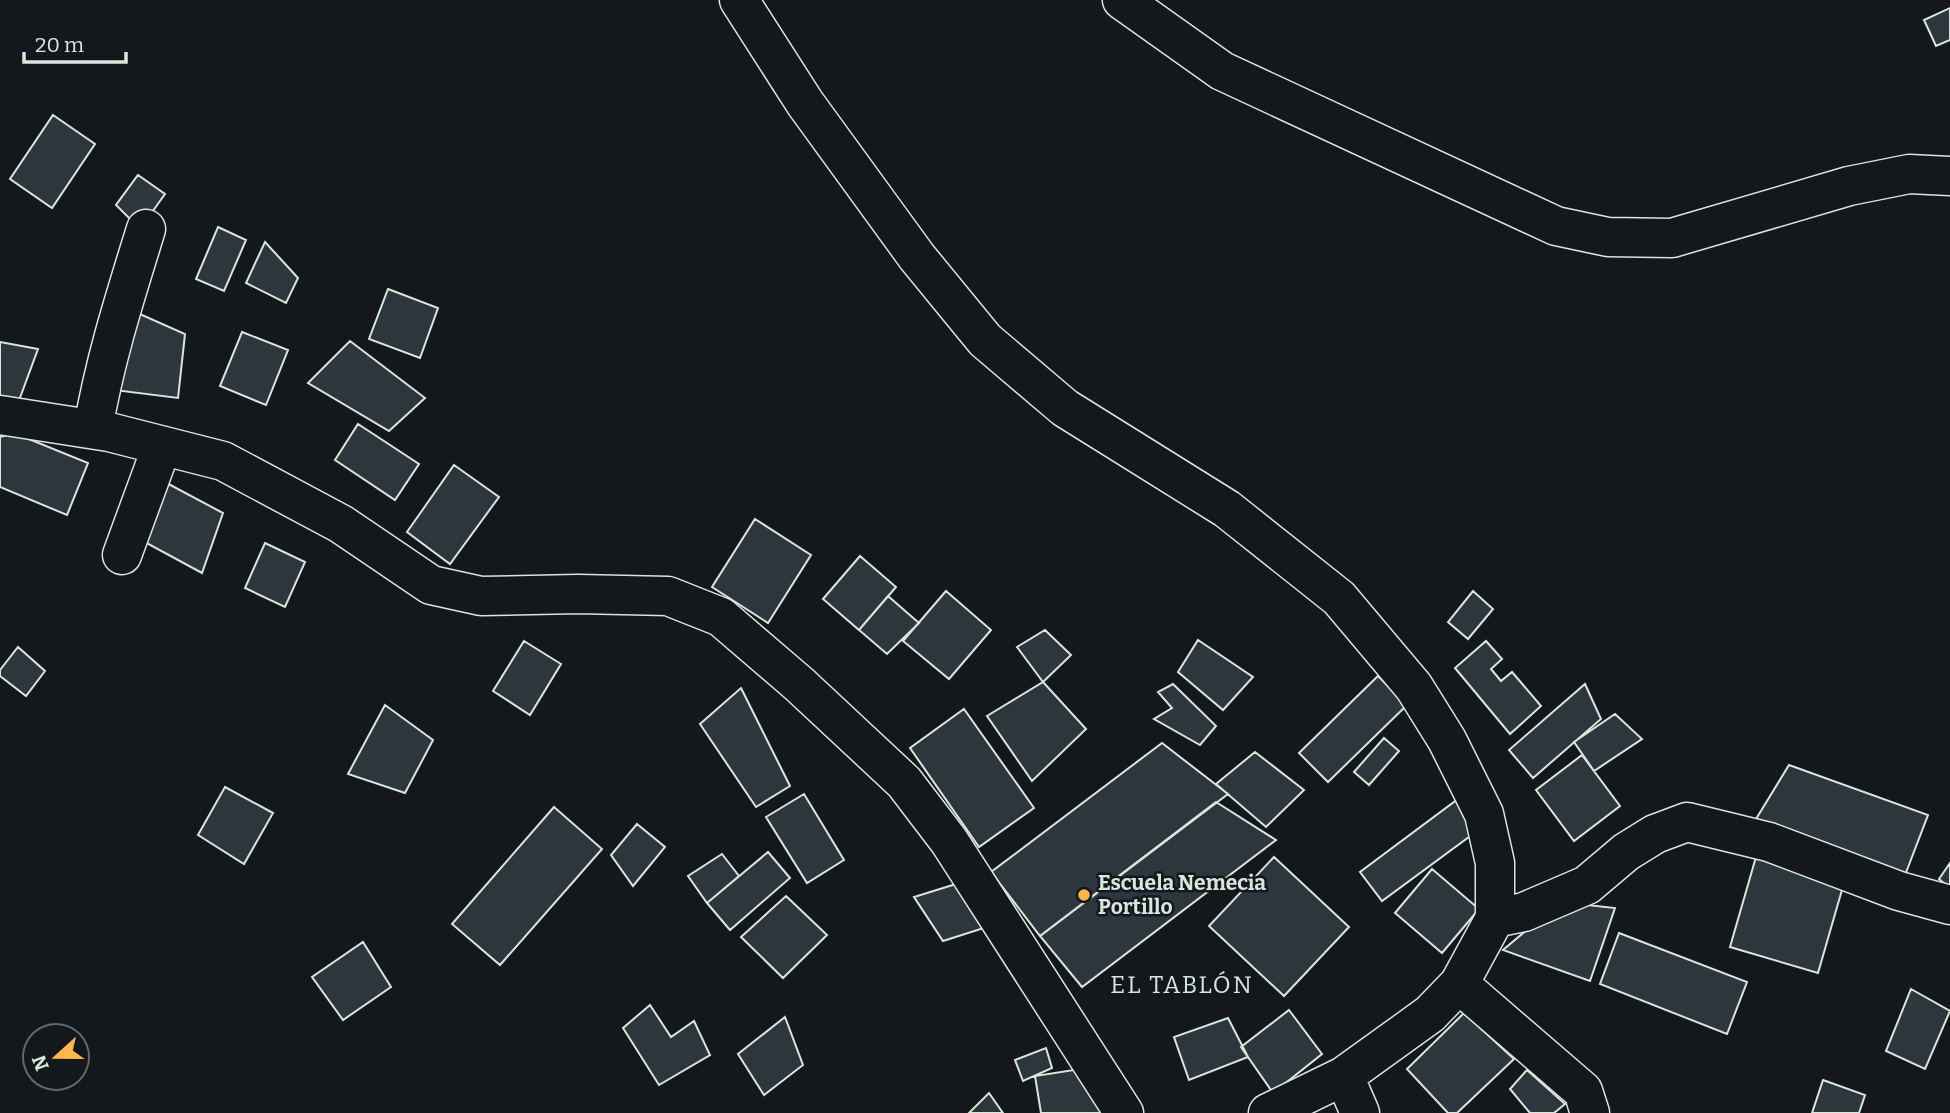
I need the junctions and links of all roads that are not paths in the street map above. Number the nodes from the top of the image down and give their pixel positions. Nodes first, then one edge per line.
1 (739, 0) edge
2 (1122, 0) edge
3 (1950, 177) edge
4 (146, 229) dead end
5 (0, 415) edge
6 (93, 429) junction
7 (162, 446) junction
8 (122, 555) dead end
9 (1950, 905) edge
10 (1495, 918) junction
11 (1459, 984) junction
12 (1344, 1076) junction
13 (1124, 1113) edge
14 (1268, 1113) edge
15 (1360, 1113) edge
16 (1590, 1113) edge

1 - 10 street
2 - 3 street
4 - 6 street
5 - 6 street
6 - 7 street
7 - 8 street
7 - 13 street
9 - 10 street
10 - 11 street
11 - 12 street
11 - 16 street
12 - 14 street
12 - 15 street

